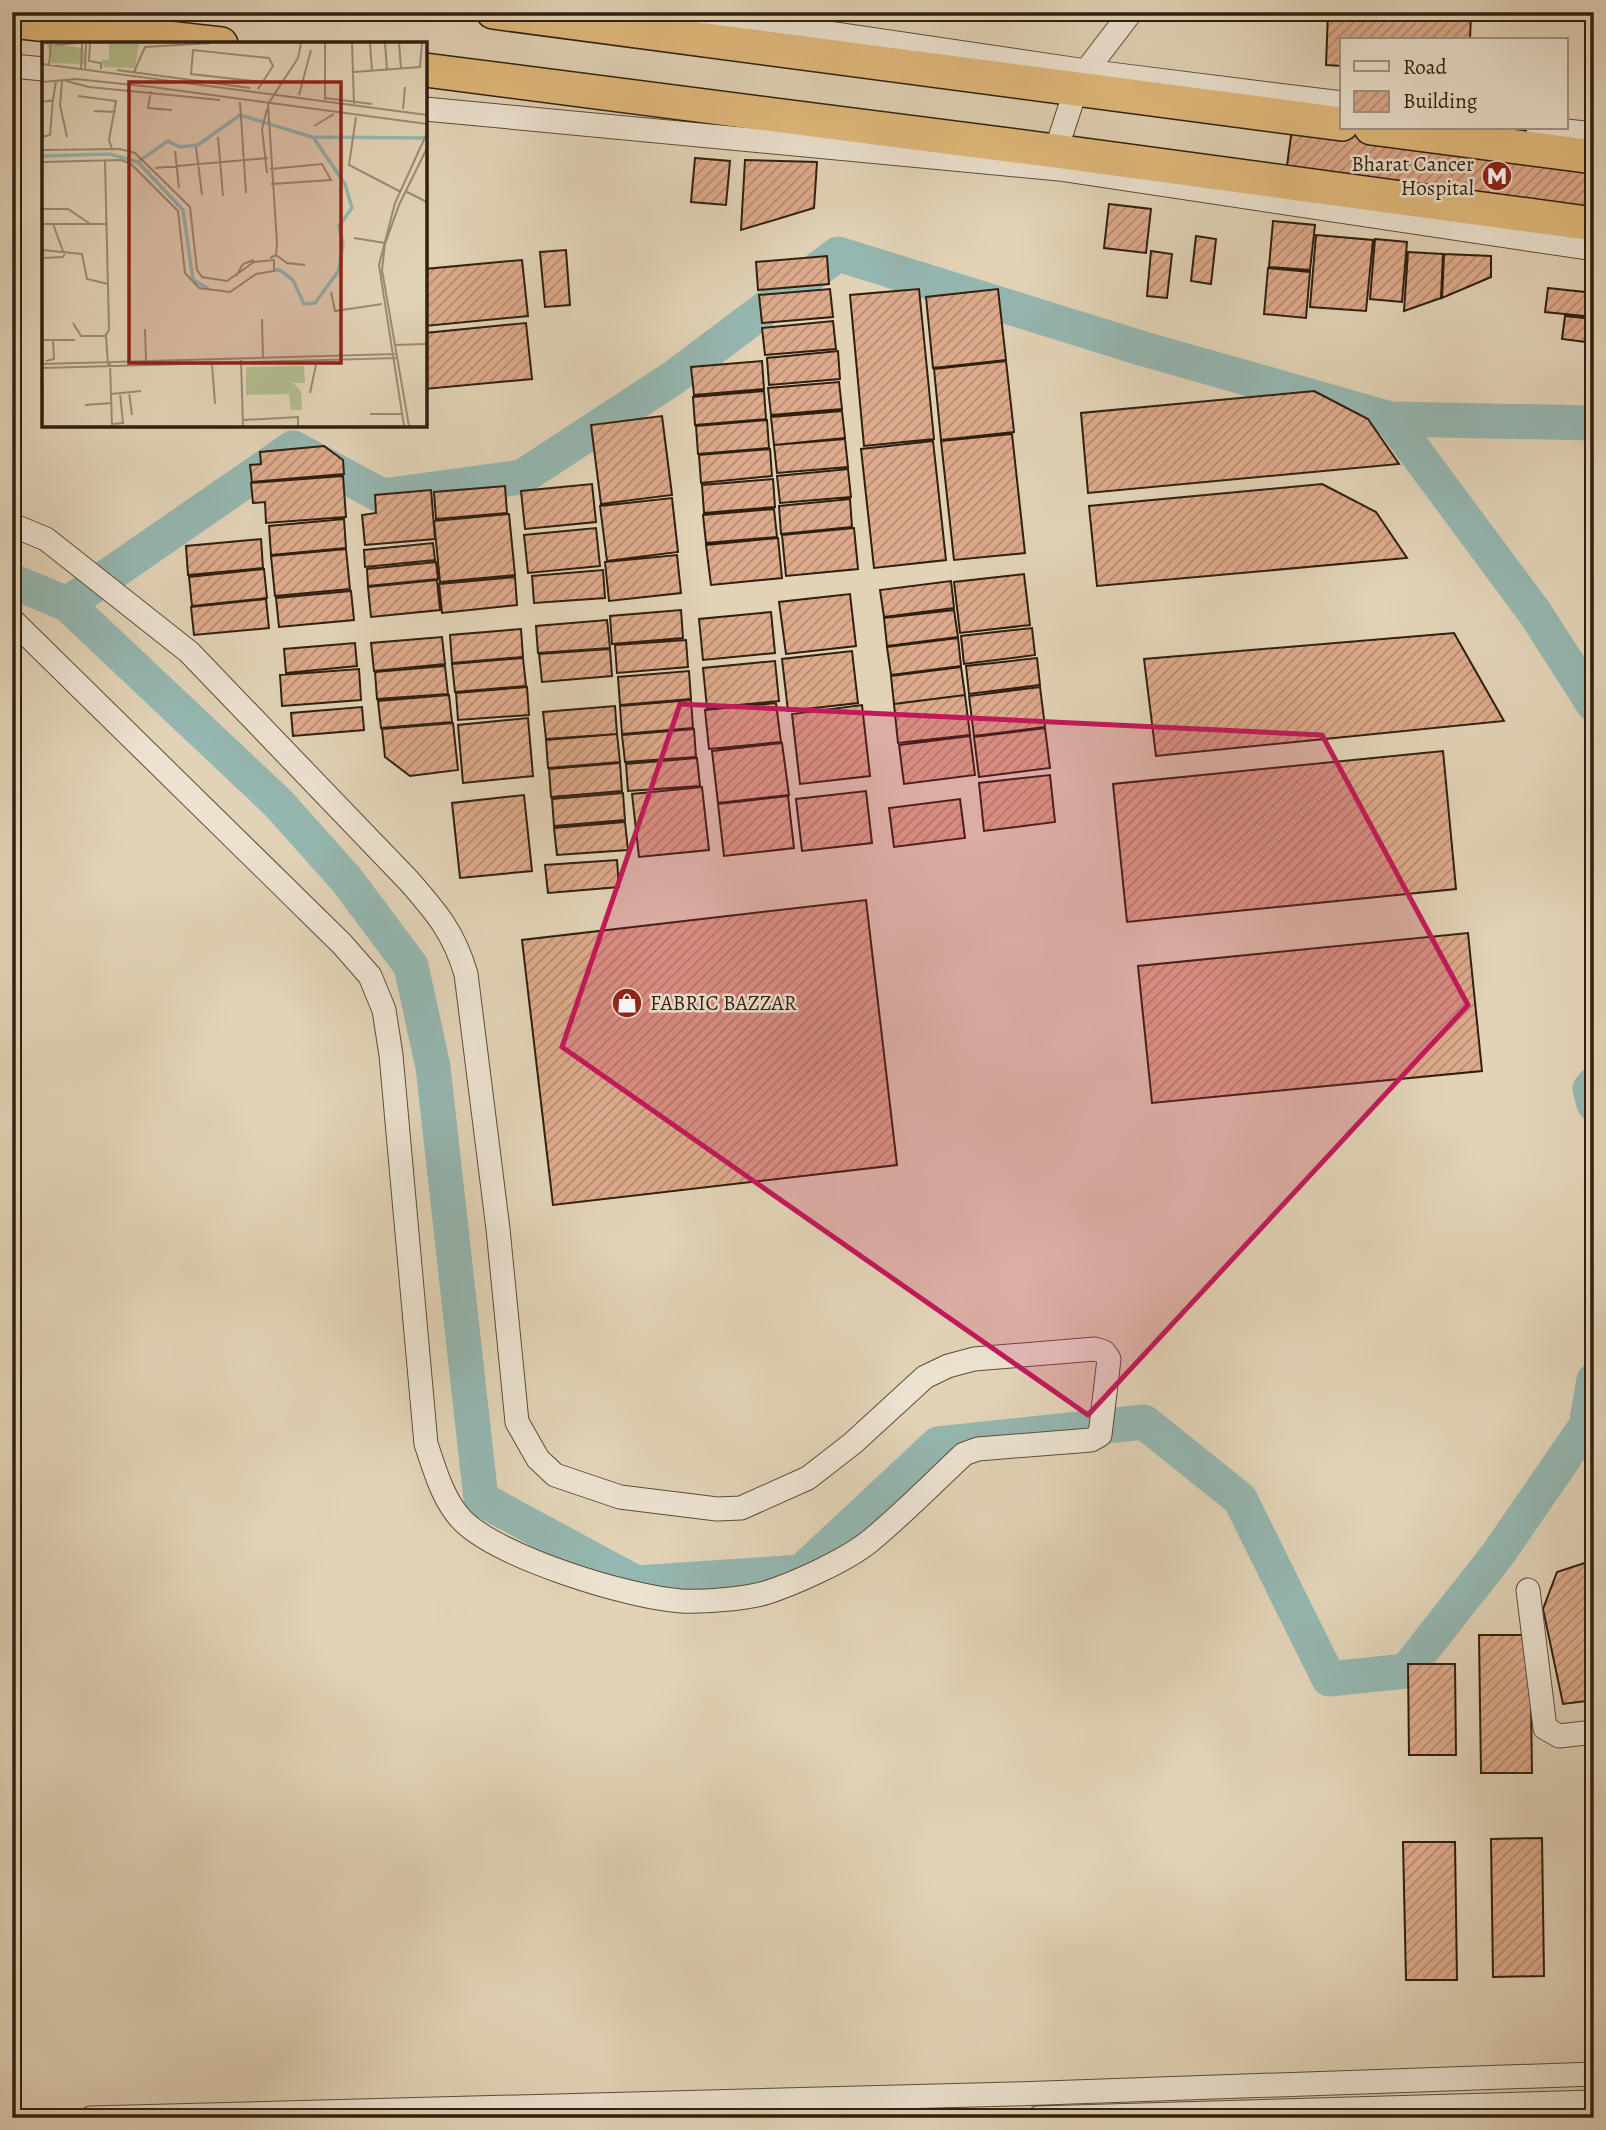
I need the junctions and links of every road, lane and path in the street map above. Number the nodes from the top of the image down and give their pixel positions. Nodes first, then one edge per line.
1 (493, 12) edge
2 (1131, 12) edge
3 (693, 13) edge
4 (12, 21) edge
5 (203, 42) edge
6 (738, 45) junction
7 (12, 66) edge
8 (42, 69) edge
9 (427, 70) edge
10 (1081, 80) junction
11 (1340, 103) edge
12 (427, 110) edge
13 (777, 115) junction
14 (1340, 124) edge
15 (1386, 130) edge
16 (1557, 130) edge
17 (1594, 134) edge
18 (752, 139) junction
19 (1594, 157) edge
20 (1053, 159) junction
21 (1594, 225) edge
22 (1594, 249) edge
23 (12, 525) edge
24 (12, 620) edge
25 (1528, 1590) dead end
26 (1594, 1731) edge
27 (1594, 2074) edge
28 (1594, 2102) edge
29 (850, 2108) edge
30 (91, 2118) edge
31 (1038, 2118) edge

1 - 6 highway
2 - 10 street
3 - 6 highway
3 - 10 street
4 - 5 highway
6 - 10 highway
7 - 8 street
9 - 13 highway
10 - 11 street
10 - 14 highway
10 - 20 street
12 - 18 street
13 - 18 highway
13 - 20 highway
15 - 19 highway
16 - 17 street
18 - 20 street
20 - 21 highway
20 - 22 street
23 - 24 street
25 - 26 street
27 - 29 street
28 - 31 street
29 - 30 street

